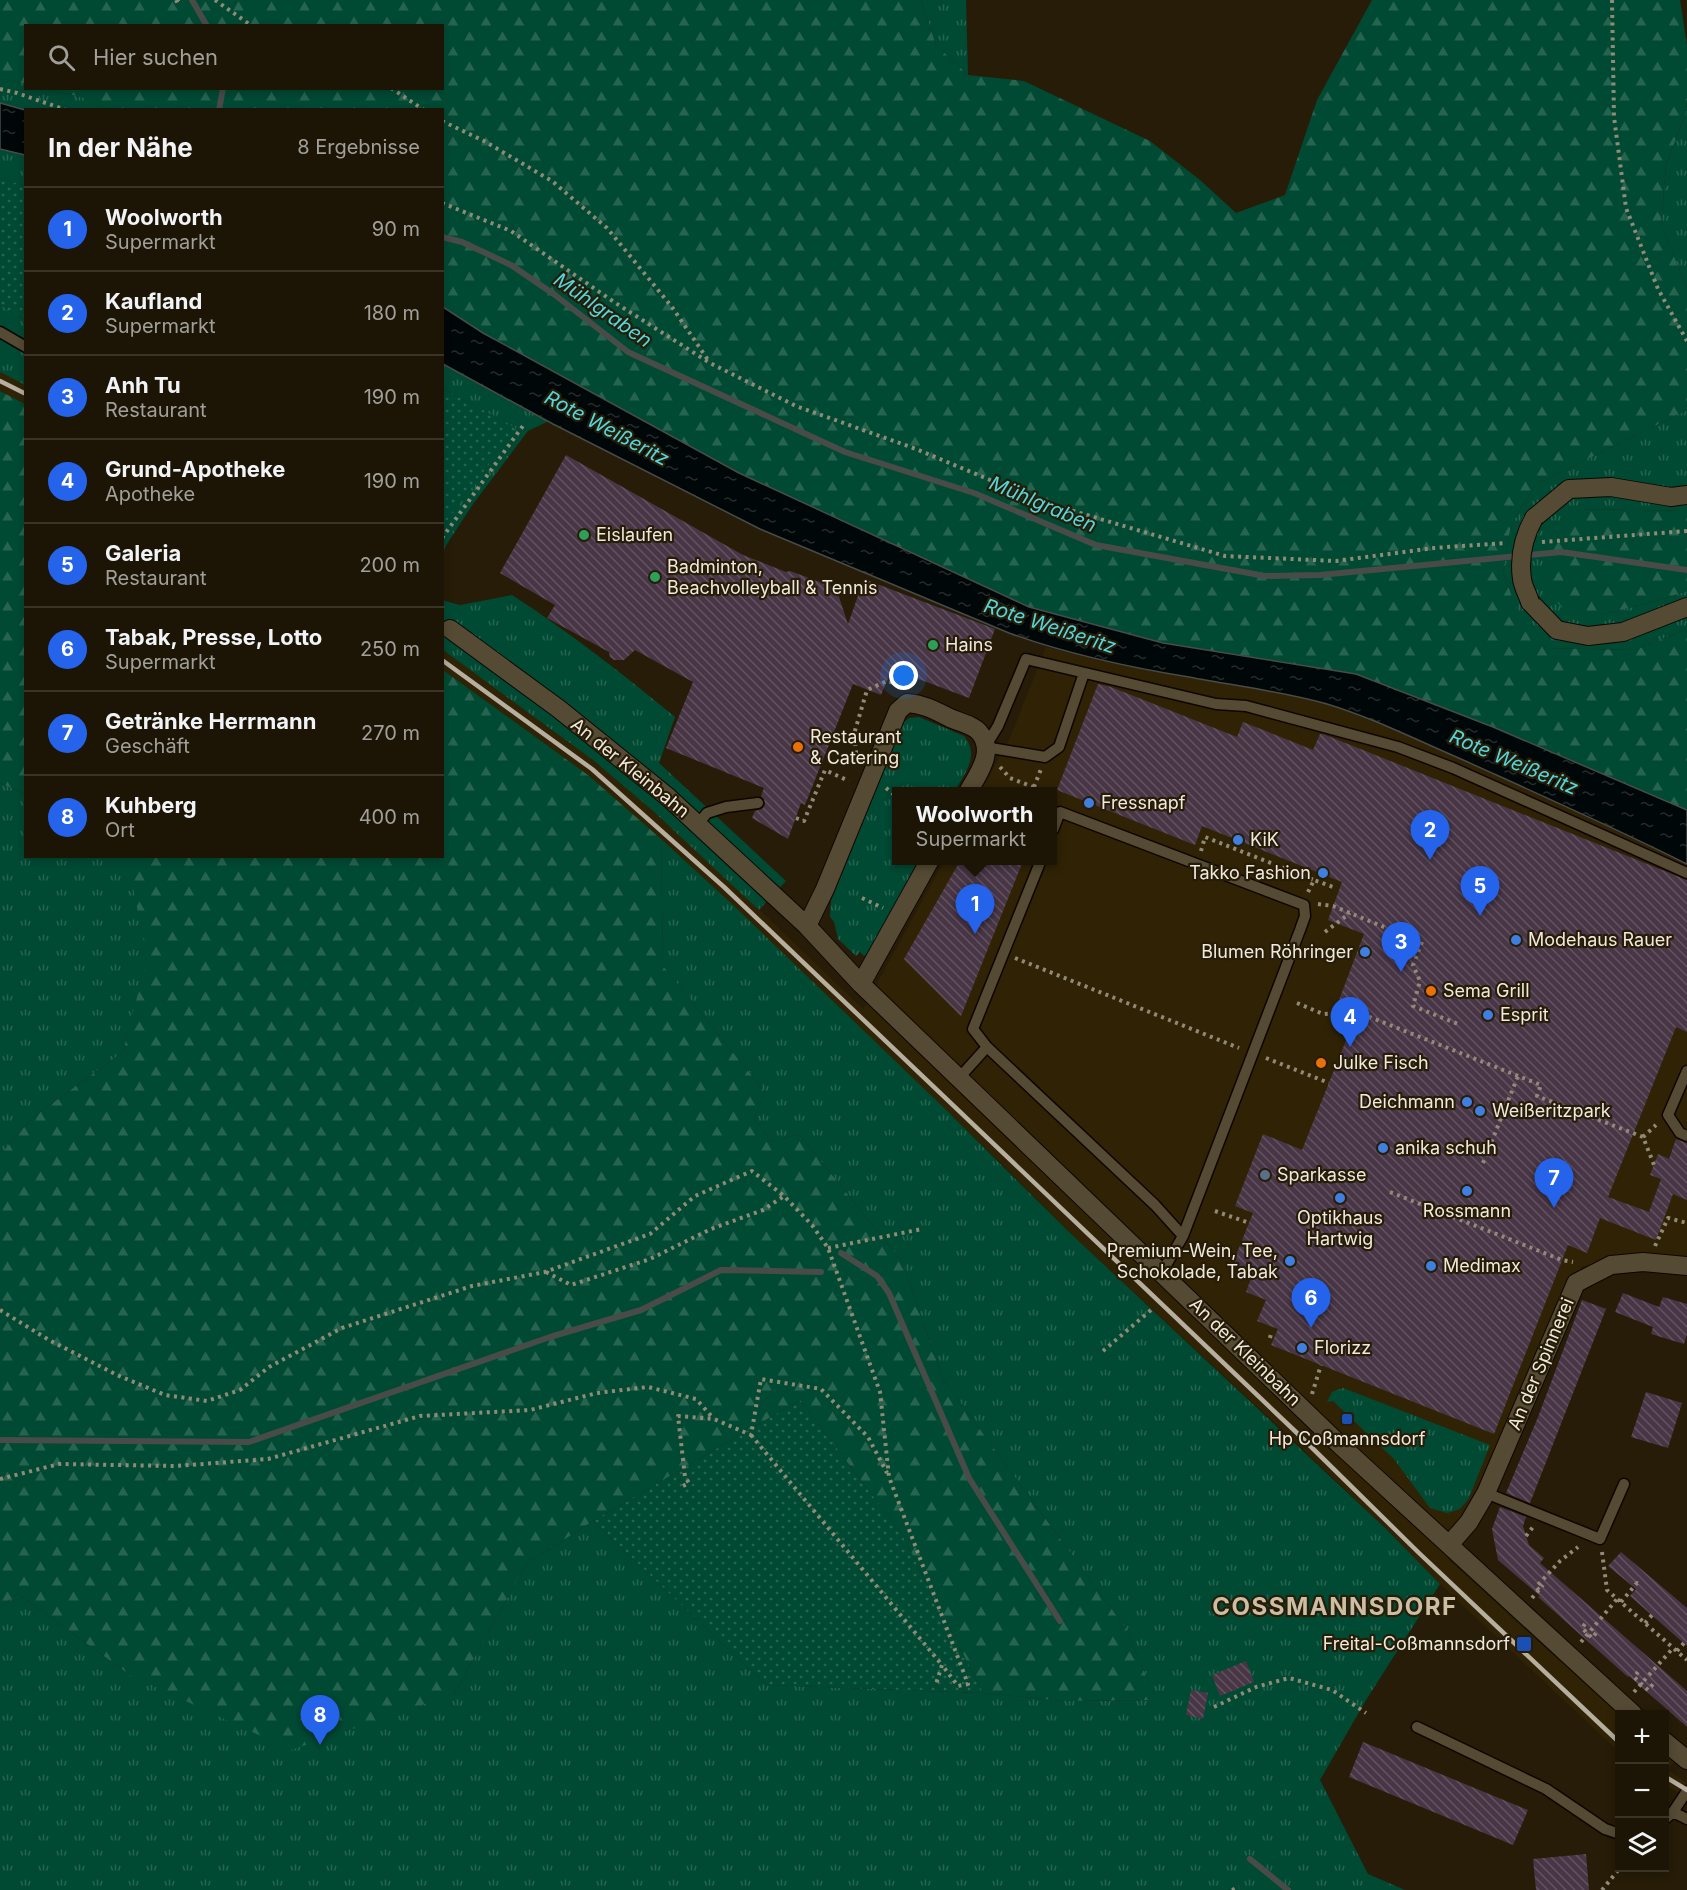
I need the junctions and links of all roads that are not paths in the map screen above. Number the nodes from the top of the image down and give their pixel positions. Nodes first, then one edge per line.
1 (0, 332) edge
2 (24, 346) edge
3 (1687, 495) edge
4 (1687, 607) edge
5 (445, 626) edge
6 (1084, 673) junction
7 (985, 747) junction
8 (971, 787) edge
9 (758, 803) dead end
10 (1057, 820) edge
11 (698, 824) junction
12 (928, 865) edge
13 (1039, 865) edge
14 (1687, 873) edge
15 (807, 926) junction
16 (861, 984) junction
17 (987, 1047) junction
18 (1687, 1071) edge
19 (959, 1078) junction
20 (1687, 1136) edge
21 (1182, 1236) junction
22 (1687, 1266) edge
23 (1162, 1272) junction
24 (1624, 1484) dead end
25 (1486, 1493) junction
26 (1449, 1545) junction
27 (1629, 1710) edge
28 (1417, 1727) dead end
29 (1669, 1744) edge
30 (1687, 1760) edge
31 (1687, 1791) edge
32 (1669, 1816) edge
33 (1687, 1819) edge
34 (1615, 1832) edge

1 - 2 lane
3 - 4 street, bridge
5 - 11 street, An der Kleinbahn
6 - 7 lane
6 - 7 lane
6 - 14 lane
7 - 8 street
7 - 15 street
9 - 11 lane
10 - 21 lane
11 - 15 street, An der Kleinbahn
12 - 16 street
13 - 17 lane
15 - 16 street, An der Kleinbahn
16 - 19 street, An der Kleinbahn
17 - 19 lane
17 - 21 lane
18 - 20 lane
19 - 23 street, An der Kleinbahn
21 - 23 lane
22 - 25 street, An der Spinnerei
23 - 26 street, An der Kleinbahn
24 - 25 lane
25 - 26 street, An der Spinnerei
26 - 27 street, An der Kleinbahn
28 - 34 lane
29 - 30 street
31 - 32 lane
32 - 33 lane

